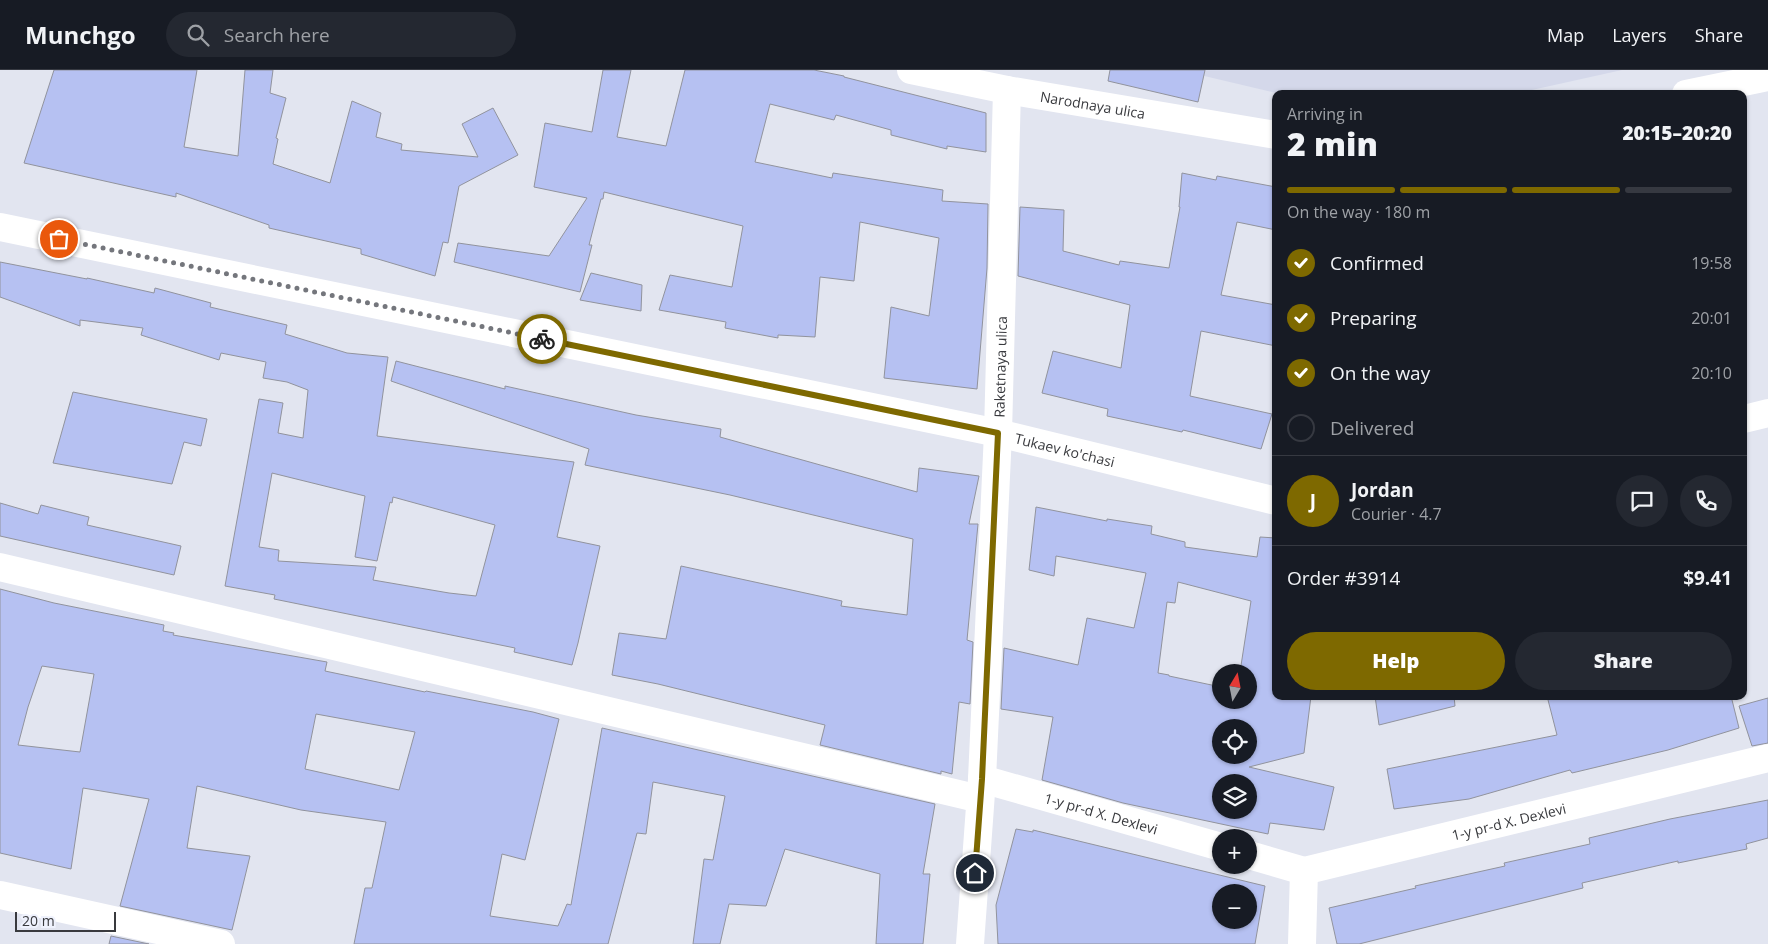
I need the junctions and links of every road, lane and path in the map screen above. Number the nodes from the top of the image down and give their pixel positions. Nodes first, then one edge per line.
1 (911, 70) edge
2 (1768, 77) edge
3 (1007, 90) junction
4 (1705, 90) edge
5 (1272, 134) edge
6 (0, 227) edge
7 (1768, 413) edge
8 (1747, 418) edge
9 (998, 433) junction
10 (1272, 500) edge
11 (0, 567) edge
12 (1768, 758) edge
13 (981, 789) junction
14 (1212, 845) edge
15 (1257, 857) edge
16 (1304, 871) junction
17 (0, 895) edge
18 (221, 944) edge
19 (970, 944) edge
20 (1302, 944) edge

1 - 3 street, Narodnaya ulica
2 - 4 street
3 - 5 street, Narodnaya ulica
3 - 9 street, Raketnaya ulica
6 - 9 street, Tukaev ko'chasi
7 - 8 street
9 - 10 street, Tukaev ko'chasi
9 - 13 street, Raketnaya ulica
11 - 13 street, 1-y pr-d X. Dexlevi
12 - 16 street, 1-y pr-d X. Dexlevi
13 - 14 street, 1-y pr-d X. Dexlevi
13 - 19 street, Raketnaya ulica
15 - 16 street, 1-y pr-d X. Dexlevi
16 - 20 street
17 - 18 street

